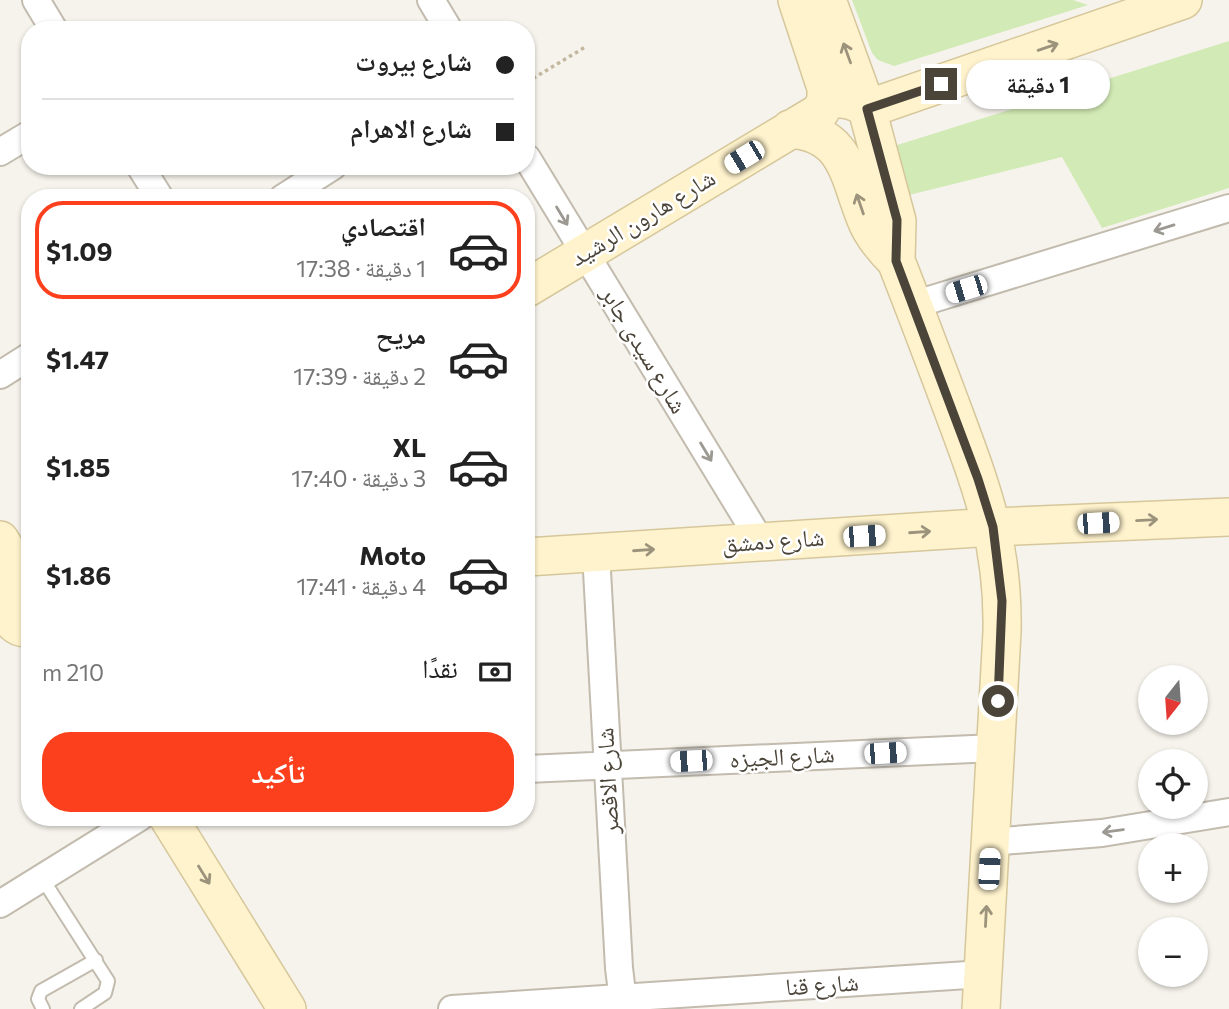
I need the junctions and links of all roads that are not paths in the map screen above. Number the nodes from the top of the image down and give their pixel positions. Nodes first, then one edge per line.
1 (36, 0) edge
2 (431, 0) edge
3 (797, 0) edge
4 (827, 0) edge
5 (1162, 3) edge
6 (49, 21) edge
7 (444, 21) edge
8 (826, 101) junction
9 (867, 109) junction
10 (790, 129) junction
11 (21, 139) edge
12 (0, 152) edge
13 (535, 171) edge
14 (319, 175) edge
15 (297, 189) edge
16 (1229, 208) edge
17 (585, 253) junction
18 (896, 261) junction
19 (535, 283) edge
20 (913, 305) junction
21 (21, 362) edge
22 (0, 375) edge
23 (1229, 517) edge
24 (993, 527) junction
25 (0, 540) edge
26 (761, 542) junction
27 (596, 553) junction
28 (535, 557) edge
29 (21, 572) edge
30 (21, 584) edge
31 (12, 623) edge
32 (995, 748) junction
33 (607, 765) junction
34 (535, 769) edge
35 (1229, 812) edge
36 (125, 826) edge
37 (174, 826) edge
38 (990, 842) junction
39 (41, 878) junction
40 (0, 905) edge
41 (96, 960) junction
42 (981, 991) edge
43 (623, 1003) edge
44 (43, 1009) edge
45 (82, 1009) edge
46 (287, 1009) edge
47 (452, 1009) edge

1 - 6 street
2 - 7 street
3 - 8 street
9 -> 4 street
9 -> 5 street
8 - 9 street
8 - 10 street, شارع هارون الرشيد
9 - 18 street
10 - 17 street, شارع هارون الرشيد
18 -> 10 street
11 - 12 street
13 -> 17 street, شارع سيدى جابر
14 - 15 street
16 -> 20 street
17 - 19 street, شارع هارون الرشيد
17 -> 26 street, شارع سيدى جابر
18 - 20 street
20 - 24 street
21 - 22 street
24 -> 23 street, شارع دمشق
26 -> 24 street, شارع دمشق
24 - 32 street
25 - 29 street
27 -> 26 street, شارع دمشق
27 - 28 street, شارع دمشق
27 - 33 street, شارع الاقصر
30 - 31 street
32 - 33 street, شارع الجيزه
32 - 38 street
33 - 34 street, شارع الجيزه
33 - 43 street, شارع الاقصر
35 -> 38 street
36 - 39 street
37 -> 46 street
42 -> 38 street
39 - 40 street
39 - 41 lane
41 - 44 lane
41 - 45 lane
42 - 43 street, شارع قنا
43 - 47 street, شارع قنا

